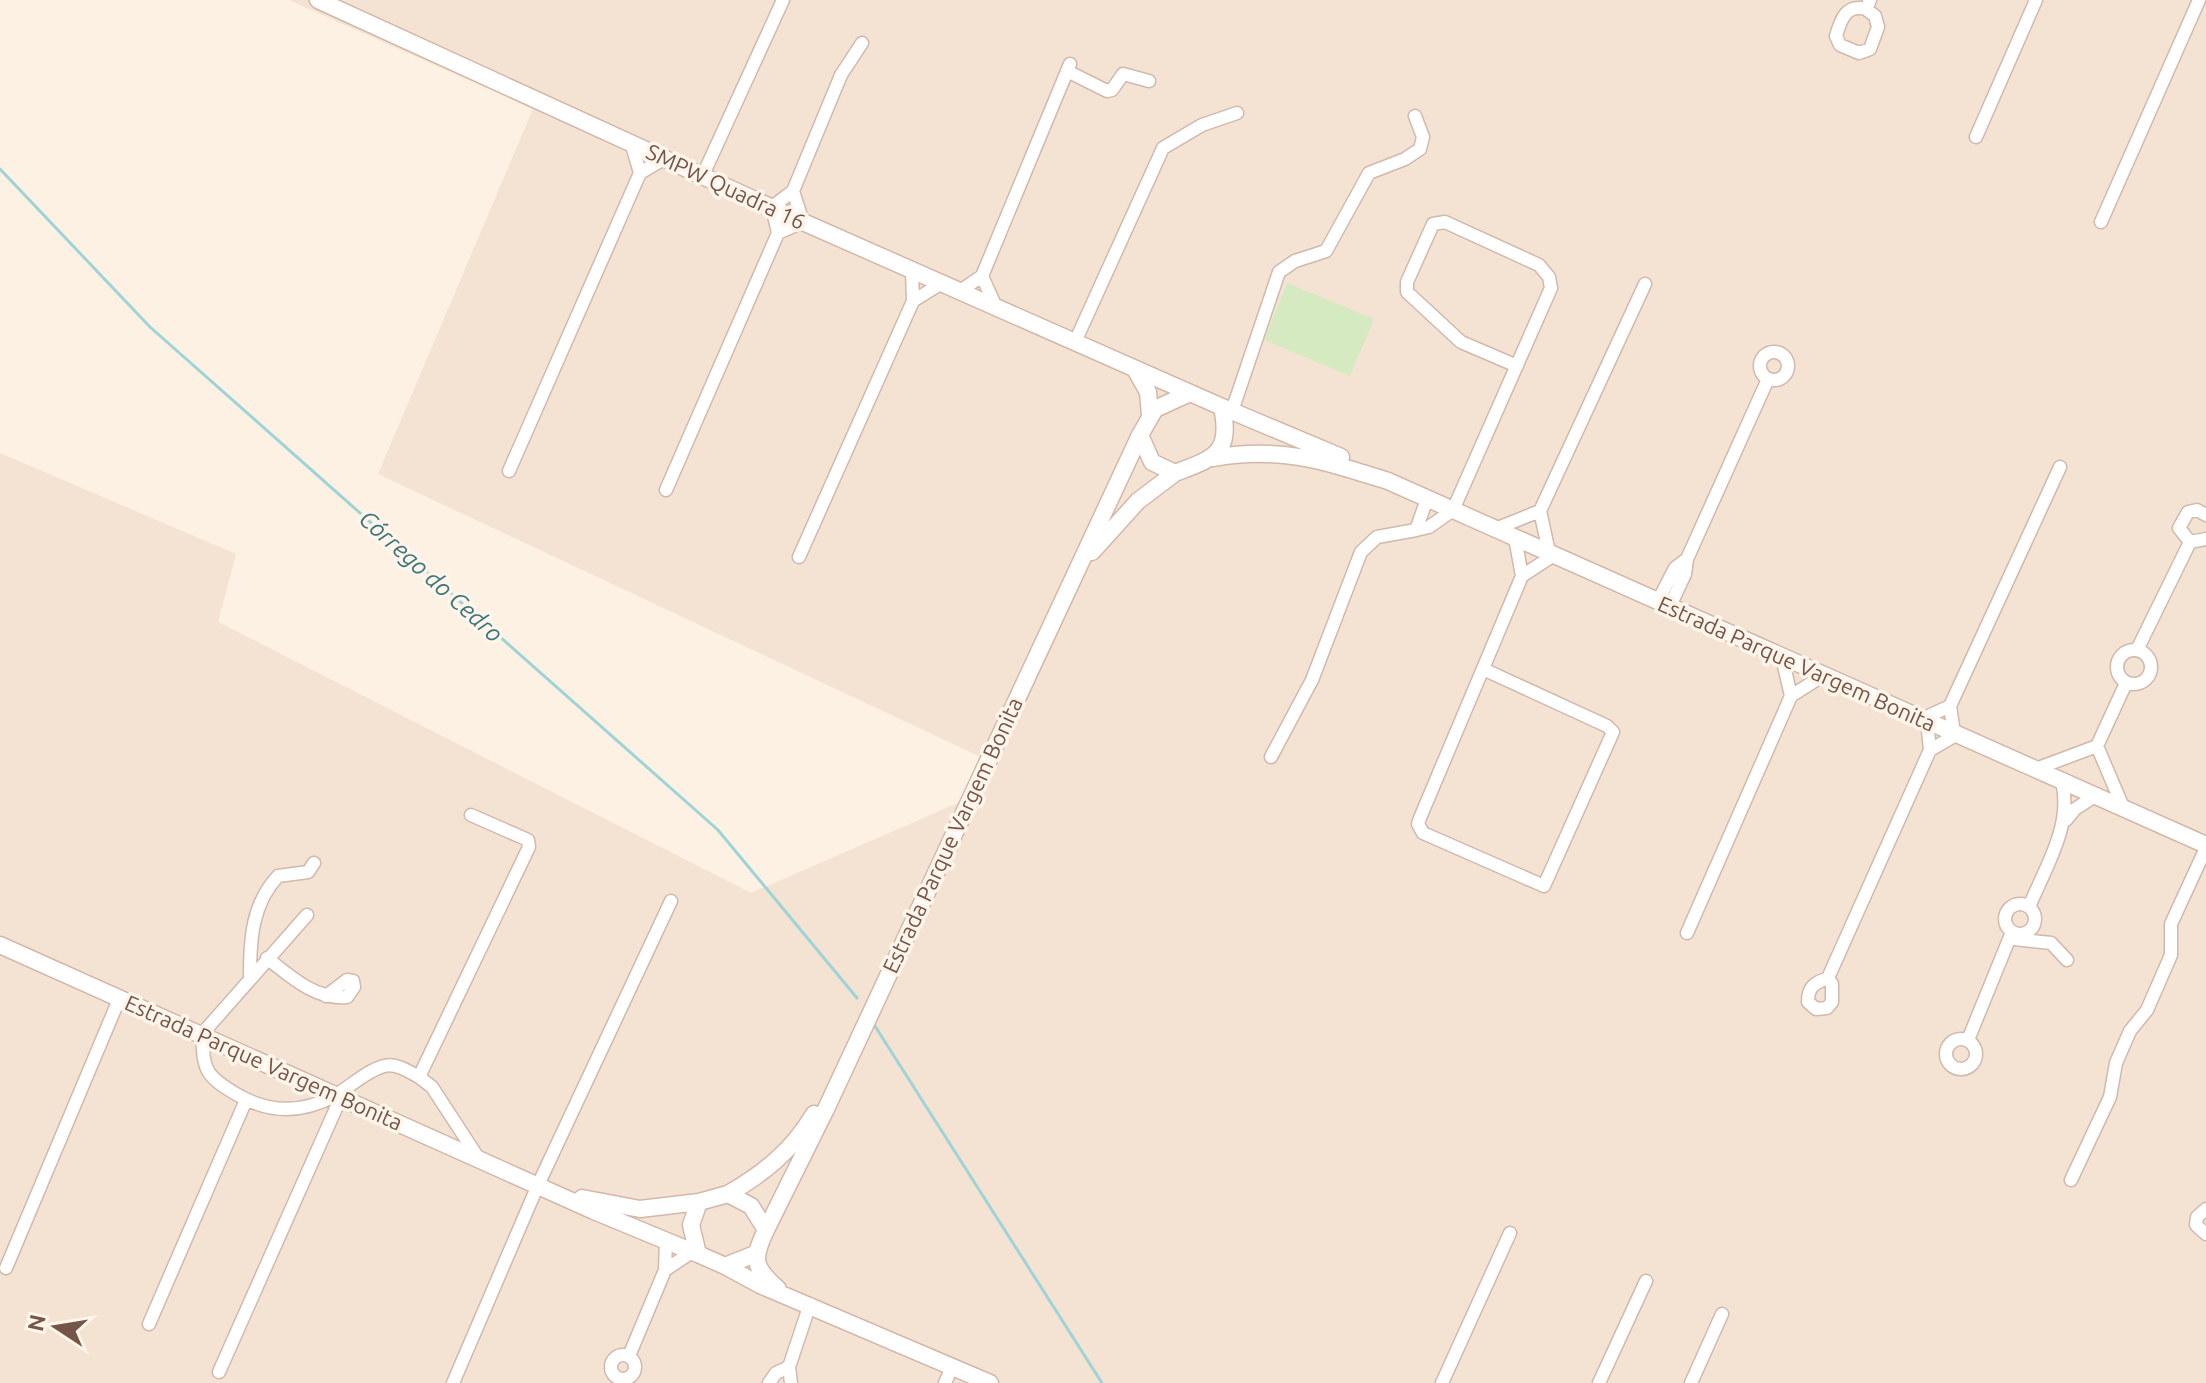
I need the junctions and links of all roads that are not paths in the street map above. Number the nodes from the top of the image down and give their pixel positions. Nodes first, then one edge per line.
1 (318, 0) edge
2 (783, 0) edge
3 (2036, 0) edge
4 (2199, 0) edge
5 (862, 43) dead end
6 (1149, 81) dead end
7 (1237, 113) dead end
8 (1415, 116) dead end
9 (1976, 137) dead end
10 (631, 142) junction
11 (665, 158) junction
12 (640, 173) junction
13 (703, 175) junction
14 (793, 191) junction
15 (772, 207) junction
16 (803, 222) junction
17 (2101, 222) dead end
18 (778, 233) junction
19 (912, 270) junction
20 (982, 276) junction
21 (942, 283) junction
22 (1645, 284) dead end
23 (960, 291) junction
24 (913, 301) junction
25 (995, 305) junction
26 (1075, 342) junction
27 (1517, 366) junction
28 (1135, 369) junction
29 (1768, 379) dead end
30 (1190, 393) junction
31 (1227, 409) junction
32 (1150, 416) junction
33 (1140, 435) junction
34 (1213, 458) junction
35 (2060, 467) dead end
36 (509, 471) dead end
37 (1175, 473) junction
38 (1388, 481) junction
39 (666, 490) dead end
40 (1427, 499) junction
41 (1453, 510) junction
42 (1540, 511) junction
43 (2206, 515) edge
44 (1495, 529) junction
45 (1416, 530) junction
46 (1515, 538) junction
47 (2206, 539) edge
48 (2190, 542) junction
49 (1551, 554) junction
50 (799, 557) dead end
51 (1522, 576) junction
52 (1072, 579) junction
53 (1664, 604) junction
54 (2137, 650) junction
55 (1782, 657) junction
56 (1483, 669) junction
57 (1824, 675) junction
58 (2126, 683) junction
59 (1791, 696) junction
60 (1950, 706) junction
61 (1924, 720) junction
62 (1955, 734) junction
63 (2097, 746) junction
64 (1930, 750) junction
65 (1271, 757) dead end
66 (2033, 770) junction
67 (2062, 782) junction
68 (2095, 796) junction
69 (2123, 807) junction
70 (471, 815) dead end
71 (2062, 827) junction
72 (2206, 846) edge
73 (314, 863) dead end
74 (671, 901) dead end
75 (307, 915) dead end
76 (1687, 933) dead end
77 (2011, 936) junction
78 (0, 945) edge
79 (267, 958) junction
80 (2067, 960) dead end
81 (250, 976) junction
82 (1828, 978) dead end
83 (326, 996) dead end
84 (120, 997) junction
85 (202, 1034) junction
86 (1968, 1040) dead end
87 (419, 1077) junction
88 (832, 1090) junction
89 (338, 1096) junction
90 (246, 1100) junction
91 (477, 1156) junction
92 (2071, 1180) dead end
93 (536, 1182) junction
94 (728, 1194) junction
95 (699, 1202) junction
96 (2206, 1209) edge
97 (766, 1230) junction
98 (1510, 1233) dead end
99 (2206, 1234) edge
100 (666, 1240) junction
101 (695, 1253) junction
102 (755, 1254) junction
103 (725, 1266) junction
104 (6, 1268) dead end
105 (665, 1270) junction
106 (1646, 1281) dead end
107 (782, 1292) junction
108 (810, 1304) junction
109 (1722, 1314) dead end
110 (149, 1324) dead end
111 (789, 1367) junction
112 (952, 1367) junction
113 (219, 1372) dead end
114 (617, 1381) edge
115 (453, 1383) edge
116 (769, 1383) edge
117 (791, 1383) edge
118 (945, 1383) edge
119 (990, 1383) edge
120 (1442, 1383) edge
121 (1599, 1383) edge
122 (1691, 1383) edge

1 - 10 main road, SMPW Quadra 16
2 - 13 street
3 - 9 street
4 - 17 street
5 - 14 street
6 - 20 street
7 - 26 street
8 - 31 street
10 - 11 main road, SMPW Quadra 16
10 - 12 street
11 - 12 street
11 - 13 main road, SMPW Quadra 16
12 - 36 street
13 - 15 main road, SMPW Quadra 16
14 - 15 street
14 - 16 street
15 - 16 main road, SMPW Quadra 16
15 - 18 street
16 - 18 street
16 - 19 main road, SMPW Quadra 16
18 - 39 street
19 - 21 main road, SMPW Quadra 16
19 - 24 street
20 - 23 street
20 - 25 street
21 - 23 main road, SMPW Quadra 16
21 - 24 street
22 - 42 street
23 - 25 main road, SMPW Quadra 16
24 - 50 street
25 - 26 main road, SMPW Quadra 16
26 - 28 main road, SMPW Quadra 16
27 - 27 street
27 - 41 street
28 - 30 main road, SMPW Quadra 16
28 - 32 main road
29 - 53 street
30 - 31 main road
30 - 32 main road
31 - 34 main road
31 - 38 main road, Estrada Parque Vargem Bonita
32 - 33 main road
33 - 37 main road
33 - 52 main road, Estrada Parque Vargem Bonita
34 - 37 main road
34 - 38 main road, Estrada Parque Vargem Bonita
35 - 60 street
37 - 52 main road, Estrada Parque Vargem Bonita
38 - 40 main road, Estrada Parque Vargem Bonita
40 - 41 main road, Estrada Parque Vargem Bonita
40 - 45 street
41 - 44 main road, Estrada Parque Vargem Bonita
41 - 45 street
42 - 44 street
42 - 49 street
43 - 48 street
44 - 46 main road, Estrada Parque Vargem Bonita
45 - 65 street
46 - 49 main road, Estrada Parque Vargem Bonita
46 - 51 street
47 - 48 street
48 - 54 street
49 - 51 street
49 - 53 main road, Estrada Parque Vargem Bonita
51 - 56 street
52 - 88 main road, Estrada Parque Vargem Bonita
53 - 55 main road, Estrada Parque Vargem Bonita
54 - 58 street
54 - 58 street
55 - 57 main road, Estrada Parque Vargem Bonita
55 - 59 street
56 - 56 street
57 - 59 street
57 - 61 main road, Estrada Parque Vargem Bonita
58 - 63 street
59 - 76 street
60 - 61 street
60 - 62 street
61 - 62 main road, Estrada Parque Vargem Bonita
61 - 64 street
62 - 64 street
62 - 66 main road, Estrada Parque Vargem Bonita
63 - 66 street
63 - 69 street
64 - 82 street
66 - 67 main road, Estrada Parque Vargem Bonita
67 - 68 main road, Estrada Parque Vargem Bonita
67 - 71 street
68 - 69 main road, Estrada Parque Vargem Bonita
68 - 71 street
69 - 72 main road, Estrada Parque Vargem Bonita
70 - 87 street
71 - 77 street
72 - 92 street
73 - 81 street
74 - 93 street
75 - 79 street
77 - 80 street
77 - 86 street
78 - 84 main road, Estrada Parque Vargem Bonita
79 - 81 street
79 - 83 street
81 - 85 street
84 - 85 main road, Estrada Parque Vargem Bonita
84 - 104 street
85 - 89 main road, Estrada Parque Vargem Bonita
85 - 90 street
87 - 89 street
87 - 91 street
88 - 94 main road, Estrada Parque Vargem Bonita
88 - 97 main road, Estrada Parque Vargem Bonita
89 - 90 street
89 - 91 main road, Estrada Parque Vargem Bonita
89 - 113 street
90 - 110 street
91 - 93 main road, Estrada Parque Vargem Bonita
93 - 95 main road, Estrada Parque Vargem Bonita
93 - 100 main road, Estrada Parque Vargem Bonita
93 - 115 street
94 - 95 main road
94 - 97 main road
95 - 101 main road
96 - 99 street
97 - 102 main road
98 - 120 street
100 - 101 main road, Estrada Parque Vargem Bonita
100 - 105 street
101 - 103 main road
101 - 105 street
102 - 103 main road
102 - 107 main road
103 - 107 main road
105 - 114 street
106 - 121 street
107 - 108 main road
108 - 111 street
108 - 112 main road
109 - 122 street
111 - 116 street
111 - 117 street
112 - 118 street
112 - 119 main road

